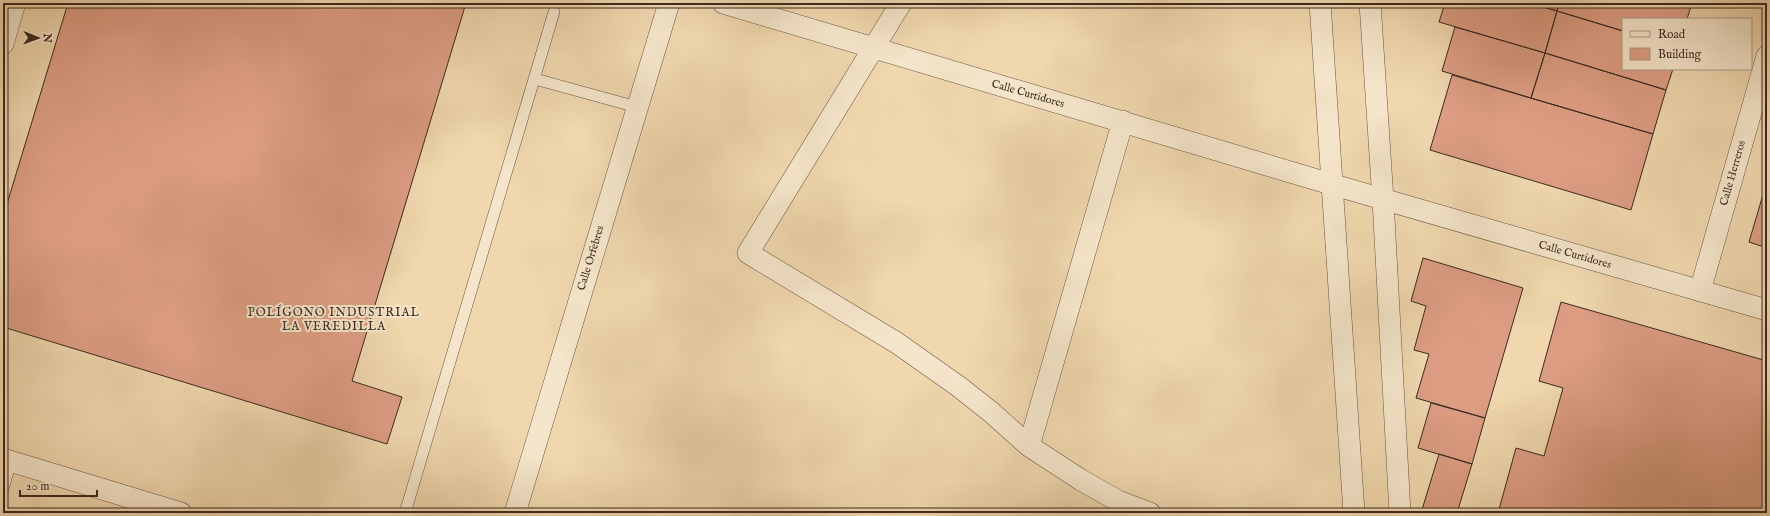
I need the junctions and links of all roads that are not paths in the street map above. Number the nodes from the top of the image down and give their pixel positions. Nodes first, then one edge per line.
1 (15, 3) edge
2 (668, 3) edge
3 (723, 3) edge
4 (901, 3) edge
5 (1320, 3) edge
6 (1370, 3) edge
7 (554, 12) dead end
8 (3, 44) edge
9 (873, 48) junction
10 (1767, 56) edge
11 (535, 79) junction
12 (637, 107) junction
13 (1122, 121) junction
14 (1334, 185) junction
15 (1383, 200) junction
16 (1700, 291) junction
17 (1767, 310) edge
18 (1029, 446) junction
19 (7, 460) edge
20 (3, 488) edge
21 (181, 513) edge
22 (405, 513) edge
23 (514, 513) edge
24 (1150, 513) edge
25 (1354, 513) edge
26 (1400, 513) edge

1 - 8 street
2 - 12 street, Calle Orfebres
3 - 9 street, Calle Curtidores
4 - 9 street
5 - 14 street
6 - 15 street
7 - 11 lane
9 - 13 street, Calle Curtidores
9 - 18 street
10 - 16 street, Calle Herreros
11 - 12 lane
11 - 22 lane
12 - 23 street, Calle Orfebres
13 - 14 street, Calle Curtidores
13 - 18 street
14 - 15 street, Calle Curtidores
14 - 25 street
15 - 16 street, Calle Curtidores
15 - 26 street
16 - 17 street, Calle Curtidores
18 - 24 street
19 - 20 lane
19 - 21 street

